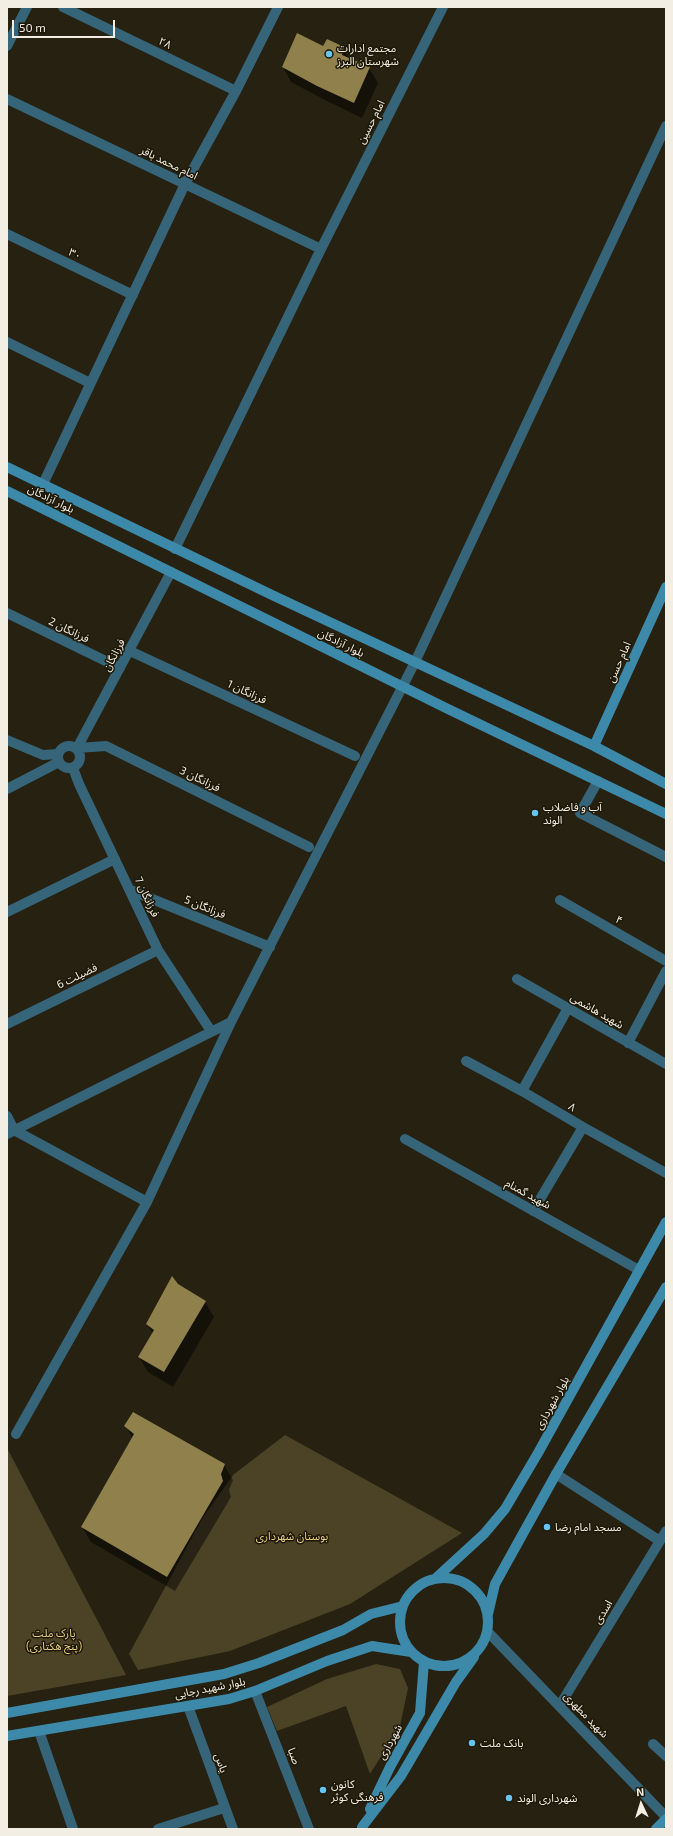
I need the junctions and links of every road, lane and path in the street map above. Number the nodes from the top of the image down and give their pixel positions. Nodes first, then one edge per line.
1 (27, 7) edge
2 (63, 7) edge
3 (276, 7) edge
4 (443, 7) edge
5 (7, 46) edge
6 (236, 90) junction
7 (7, 99) edge
8 (666, 126) edge
9 (185, 184) junction
10 (7, 234) edge
11 (320, 249) junction
12 (132, 295) junction
13 (7, 342) edge
14 (90, 383) junction
15 (7, 467) edge
16 (43, 484) junction
17 (7, 491) edge
18 (175, 549) junction
19 (171, 572) junction
20 (666, 587) edge
21 (7, 613) edge
22 (130, 651) junction
23 (415, 662) junction
24 (120, 668) junction
25 (402, 686) junction
26 (7, 740) edge
27 (594, 746) junction
28 (77, 748) junction
29 (355, 756) dead end
30 (59, 758) junction
31 (73, 768) junction
32 (598, 781) junction
33 (666, 784) edge
34 (7, 789) edge
35 (666, 814) edge
36 (309, 847) dead end
37 (666, 857) edge
38 (115, 859) junction
39 (130, 890) junction
40 (560, 900) dead end
41 (7, 912) edge
42 (270, 947) junction
43 (158, 950) junction
44 (666, 961) edge
45 (666, 971) edge
46 (517, 979) dead end
47 (568, 1008) junction
48 (231, 1022) junction
49 (7, 1024) edge
50 (211, 1031) junction
51 (628, 1043) junction
52 (466, 1061) dead end
53 (666, 1064) edge
54 (522, 1091) junction
55 (7, 1116) edge
56 (583, 1127) junction
57 (11, 1132) edge
58 (405, 1139) dead end
59 (666, 1173) edge
60 (147, 1202) junction
61 (533, 1211) junction
62 (666, 1222) edge
63 (640, 1270) junction
64 (666, 1287) edge
65 (663, 1300) edge
66 (16, 1434) dead end
67 (556, 1474) junction
68 (666, 1531) edge
69 (660, 1541) junction
70 (436, 1578) junction
71 (403, 1606) junction
72 (488, 1614) junction
73 (487, 1632) junction
74 (481, 1646) junction
75 (411, 1652) junction
76 (424, 1662) junction
77 (255, 1691) junction
78 (560, 1705) junction
79 (188, 1706) junction
80 (7, 1713) edge
81 (38, 1731) junction
82 (7, 1736) edge
83 (653, 1744) dead end
84 (666, 1756) edge
85 (224, 1808) junction
86 (666, 1818) edge
87 (361, 1828) edge
88 (73, 1829) edge
89 (158, 1829) edge
90 (233, 1829) edge
91 (309, 1829) edge
92 (656, 1829) edge

1 - 5 street
2 - 6 street, ۲۸
3 - 6 street
4 - 11 street, امام حسین
6 - 9 street
7 - 9 street, امام محمد باقر
8 - 23 street
9 - 11 street, امام محمد باقر
9 - 12 street
10 - 12 street, ۳۰
11 - 18 street, امام حسین
12 - 14 street
13 - 14 street
14 - 16 street
15 - 16 street, بلوار آزادگان
16 - 18 street, بلوار آزادگان
17 - 19 street, بلوار آزادگان
18 - 23 street, بلوار آزادگان
19 - 22 street, فرزانگان
19 - 25 street, بلوار آزادگان
20 - 27 street, امام حسن
21 - 24 street, فرزانگان 2
22 - 24 street, فرزانگان
22 - 29 street, فرزانگان 1
23 - 25 street
23 - 27 street, بلوار آزادگان
24 - 28 street, فرزانگان
25 - 32 street, بلوار آزادگان
25 - 42 street
26 - 30 street
27 - 33 street, بلوار آزادگان
28 - 30 street
28 - 31 street
28 - 36 street, فرزانگان 3
30 - 31 street
30 - 34 street
31 - 38 street, فرزانگان 7
32 - 35 street, بلوار آزادگان
32 - 37 street
38 - 39 street, فرزانگان 7
38 - 41 street
39 - 42 street, فرزانگان 5
39 - 43 street, فرزانگان 7
40 - 44 street, ۴
42 - 48 street
43 - 49 street, فضیلت 6
43 - 50 street, فرزانگان 7
45 - 51 street
46 - 47 street, شهید هاشمی
47 - 51 street, شهید هاشمی
47 - 54 street
48 - 50 street
48 - 60 street
50 - 57 street
51 - 53 street, شهید هاشمی
52 - 54 street, ۸
54 - 56 street, ۸
55 - 57 street
56 - 59 street, ۸
56 - 61 street
57 - 60 street
58 - 61 street, شهید گمنام
60 - 66 street
61 - 63 street, شهید گمنام
62 - 63 street, بلوار شهرداری
63 - 70 street, بلوار شهرداری
64 - 65 street
65 - 67 street
67 - 69 street
67 - 72 street
68 - 69 street, اسدی
69 - 78 street, اسدی
70 - 71 street
70 - 72 street
71 - 75 street
71 - 80 street, بلوار شهید رجایی
72 - 73 street
73 - 74 street
73 - 78 street, شهید مطهری
74 - 76 street
74 - 87 street
75 - 76 street
75 - 77 street, بلوار شهید رجایی
76 - 87 street, شهرداری
77 - 79 street, بلوار شهید رجایی
77 - 91 street, صبا
78 - 86 street, شهید مطهری
79 - 81 street, بلوار شهید رجایی
79 - 85 street, یاس
81 - 82 street, بلوار شهید رجایی
81 - 88 street
83 - 84 street
85 - 89 street
85 - 90 street, یاس
86 - 92 street

